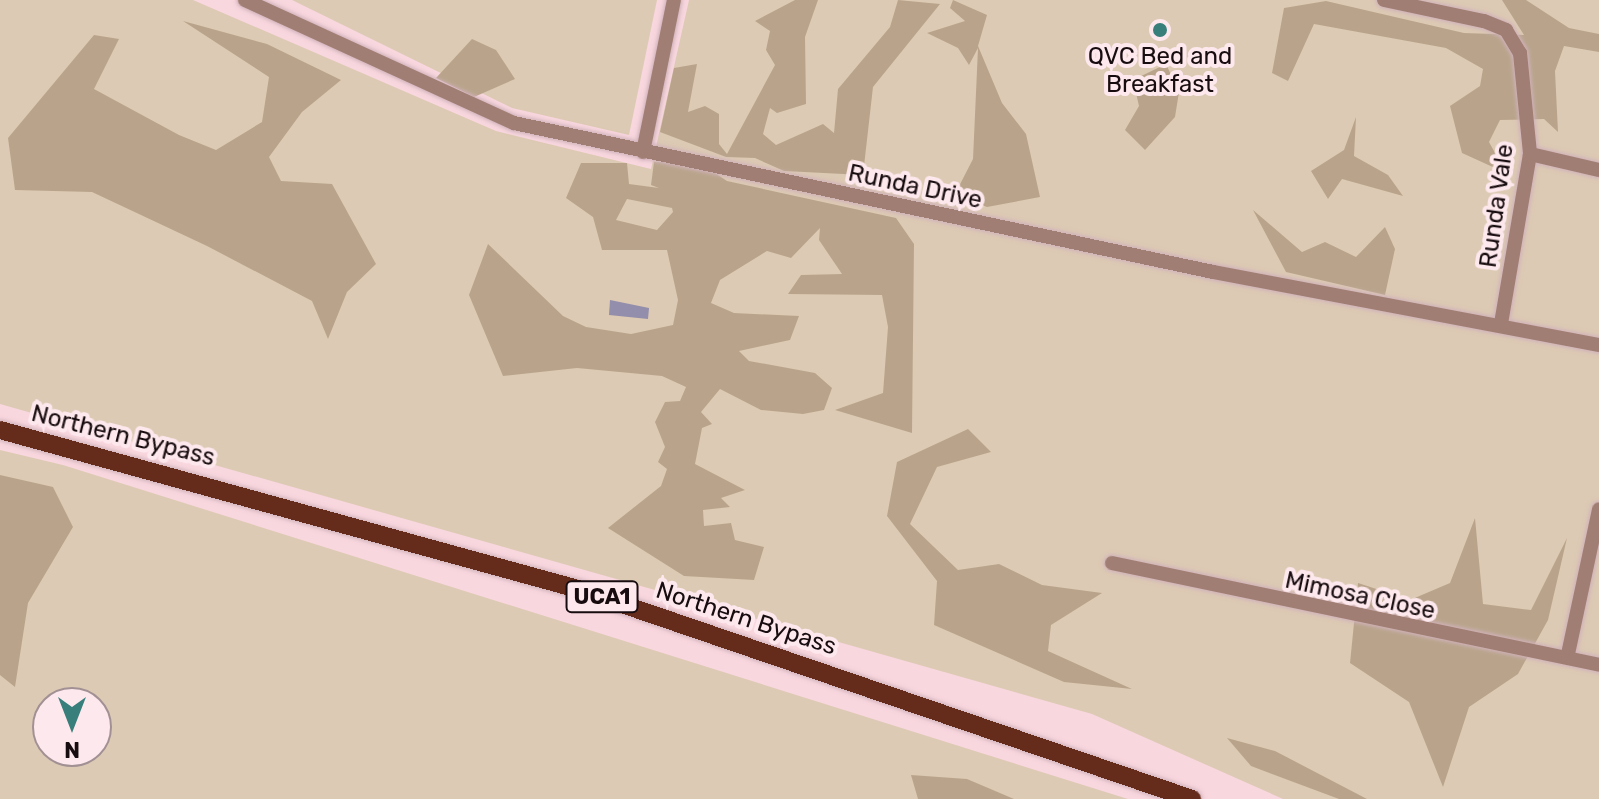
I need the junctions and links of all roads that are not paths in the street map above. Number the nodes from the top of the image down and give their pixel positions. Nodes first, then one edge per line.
1 (245, 0) edge
2 (674, 0) edge
3 (1384, 0) edge
4 (643, 152) junction
5 (1530, 154) junction
6 (1599, 170) edge
7 (1501, 324) junction
8 (1599, 345) edge
9 (0, 430) edge
10 (1599, 509) edge
11 (1112, 563) dead end
12 (1568, 654) junction
13 (1599, 665) edge
14 (1192, 799) edge

1 - 4 street, Runda Drive
2 - 4 street
3 - 5 street, Runda Vale
4 - 7 street, Runda Drive
5 - 6 street
5 - 7 street, Runda Vale
7 - 8 street, Runda Drive
9 - 14 main road, Northern Bypass / UCA1
10 - 12 street
11 - 12 street, Mimosa Close
12 - 13 street, Mimosa Close

